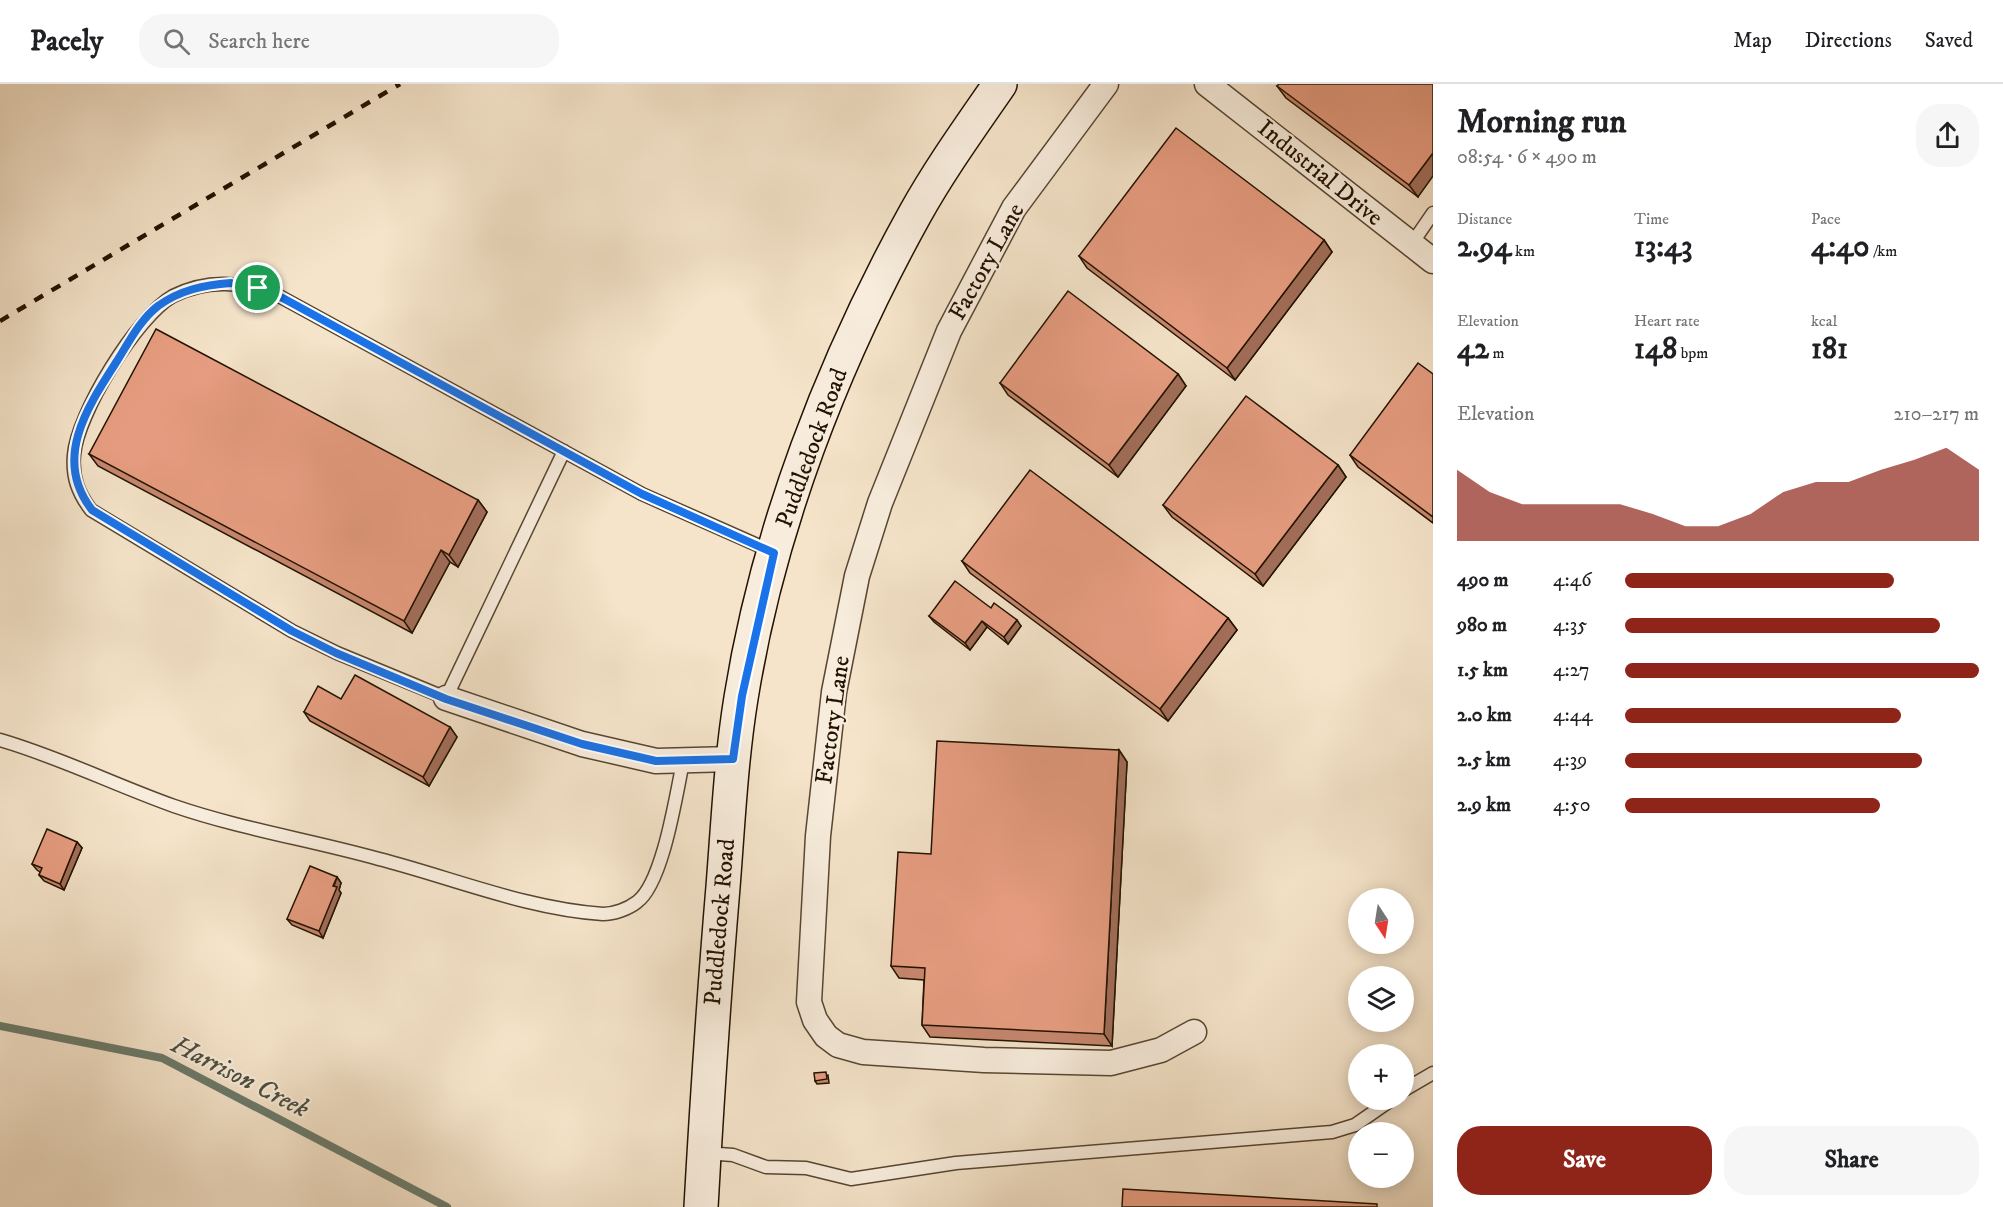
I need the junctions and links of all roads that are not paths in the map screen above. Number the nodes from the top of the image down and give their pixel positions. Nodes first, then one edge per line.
1 (1000, 84) edge
2 (1106, 84) edge
3 (1206, 84) edge
4 (1433, 213) edge
5 (1411, 245) junction
6 (1433, 261) edge
7 (564, 451) junction
8 (774, 553) junction
9 (446, 699) junction
10 (0, 740) edge
11 (733, 759) junction
12 (683, 762) junction
13 (1194, 1032) dead end
14 (1433, 1073) edge
15 (1414, 1084) edge
16 (1377, 1110) edge
17 (704, 1153) junction
18 (701, 1207) edge

1 - 8 main road, Puddledock Road
2 - 13 street, Factory Lane
3 - 5 street, Industrial Drive
4 - 5 lane
5 - 6 street, Industrial Drive
7 - 8 lane
7 - 9 lane
7 - 9 lane
8 - 11 main road, Puddledock Road
9 - 12 street
10 - 12 lane
11 - 12 street
11 - 17 main road, Puddledock Road
14 - 15 lane
16 - 17 lane
17 - 18 main road, Puddledock Road

